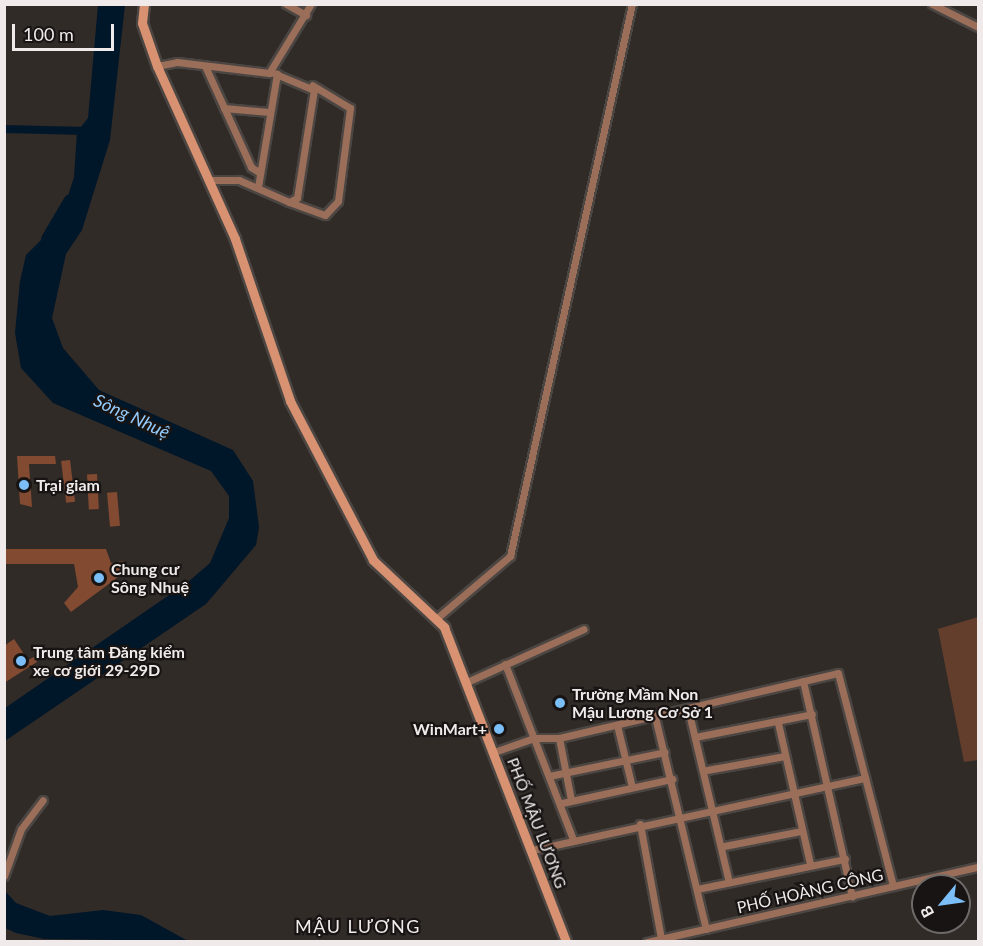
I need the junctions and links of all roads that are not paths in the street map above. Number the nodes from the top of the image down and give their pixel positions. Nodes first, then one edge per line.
1 (144, 4) edge
2 (286, 4) edge
3 (311, 4) edge
4 (633, 4) edge
5 (932, 4) edge
6 (306, 15) junction
7 (978, 27) edge
8 (157, 66) junction
9 (205, 66) junction
10 (274, 73) junction
11 (310, 84) junction
12 (224, 108) junction
13 (269, 112) junction
14 (260, 173) junction
15 (208, 180) junction
16 (258, 187) junction
17 (289, 202) junction
18 (437, 618) junction
19 (585, 629) dead end
20 (505, 664) junction
21 (804, 681) junction
22 (467, 682) junction
23 (688, 709) junction
24 (812, 714) junction
25 (655, 717) junction
26 (778, 723) junction
27 (617, 725) junction
28 (534, 738) junction
29 (559, 738) junction
30 (695, 738) junction
31 (494, 752) junction
32 (665, 752) junction
33 (784, 756) junction
34 (627, 760) junction
35 (707, 770) junction
36 (567, 772) junction
37 (549, 776) junction
38 (865, 778) junction
39 (672, 779) junction
40 (829, 786) junction
41 (632, 787) junction
42 (793, 794) junction
43 (43, 800) dead end
44 (571, 800) junction
45 (562, 803) junction
46 (715, 809) junction
47 (680, 814) junction
48 (640, 824) junction
49 (801, 831) junction
50 (573, 839) junction
51 (724, 846) junction
52 (532, 850) junction
53 (844, 858) junction
54 (810, 864) junction
55 (978, 867) edge
56 (4, 876) edge
57 (729, 882) junction
58 (893, 886) junction
59 (698, 889) junction
60 (852, 896) junction
61 (706, 929) junction
62 (661, 938) junction
63 (567, 942) edge
64 (647, 942) edge

1 - 8 street
2 - 6 street
3 - 6 street
4 - 18 street
5 - 7 street
6 - 10 street
8 - 9 street
8 - 15 street
9 - 10 street
9 - 12 street
10 - 11 street
10 - 13 street
11 - 17 street
11 - 17 street
12 - 13 street
12 - 14 street
13 - 14 street
14 - 16 street
15 - 16 street
15 - 18 street
16 - 17 street
18 - 22 street, PHỐ MẬU LƯƠNG
19 - 20 street
20 - 22 street
20 - 28 street
21 - 23 street
21 - 24 street
21 - 38 street
22 - 31 street, PHỐ MẬU LƯƠNG
23 - 25 street
23 - 30 street
24 - 26 street
24 - 40 street
25 - 27 street
25 - 32 street
26 - 30 street
26 - 33 street
27 - 29 street
27 - 34 street
28 - 29 street
28 - 31 street
28 - 37 street
29 - 36 street
30 - 35 street
31 - 52 street, PHỐ MẬU LƯƠNG
32 - 34 street
32 - 39 street
33 - 35 street
33 - 42 street
34 - 36 street
34 - 41 street
35 - 46 street
36 - 37 street
36 - 44 street
37 - 45 street
38 - 40 street
38 - 58 street
39 - 41 street
39 - 47 street
40 - 42 street
40 - 53 street
41 - 44 street
42 - 46 street
42 - 49 street
43 - 56 street
44 - 45 street
45 - 50 street
46 - 47 street
46 - 51 street
47 - 48 street
47 - 59 street
48 - 50 street
48 - 62 street
49 - 51 street
49 - 54 street
50 - 52 street
51 - 57 street
52 - 63 street, PHỐ MẬU LƯƠNG
53 - 54 street
53 - 60 street
54 - 57 street
55 - 58 street, PHỐ HOÀNG CÔNG
57 - 59 street
58 - 60 street, PHỐ HOÀNG CÔNG
59 - 61 street
60 - 61 street, PHỐ HOÀNG CÔNG
61 - 62 street, PHỐ HOÀNG CÔNG
62 - 64 street, PHỐ HOÀNG CÔNG

